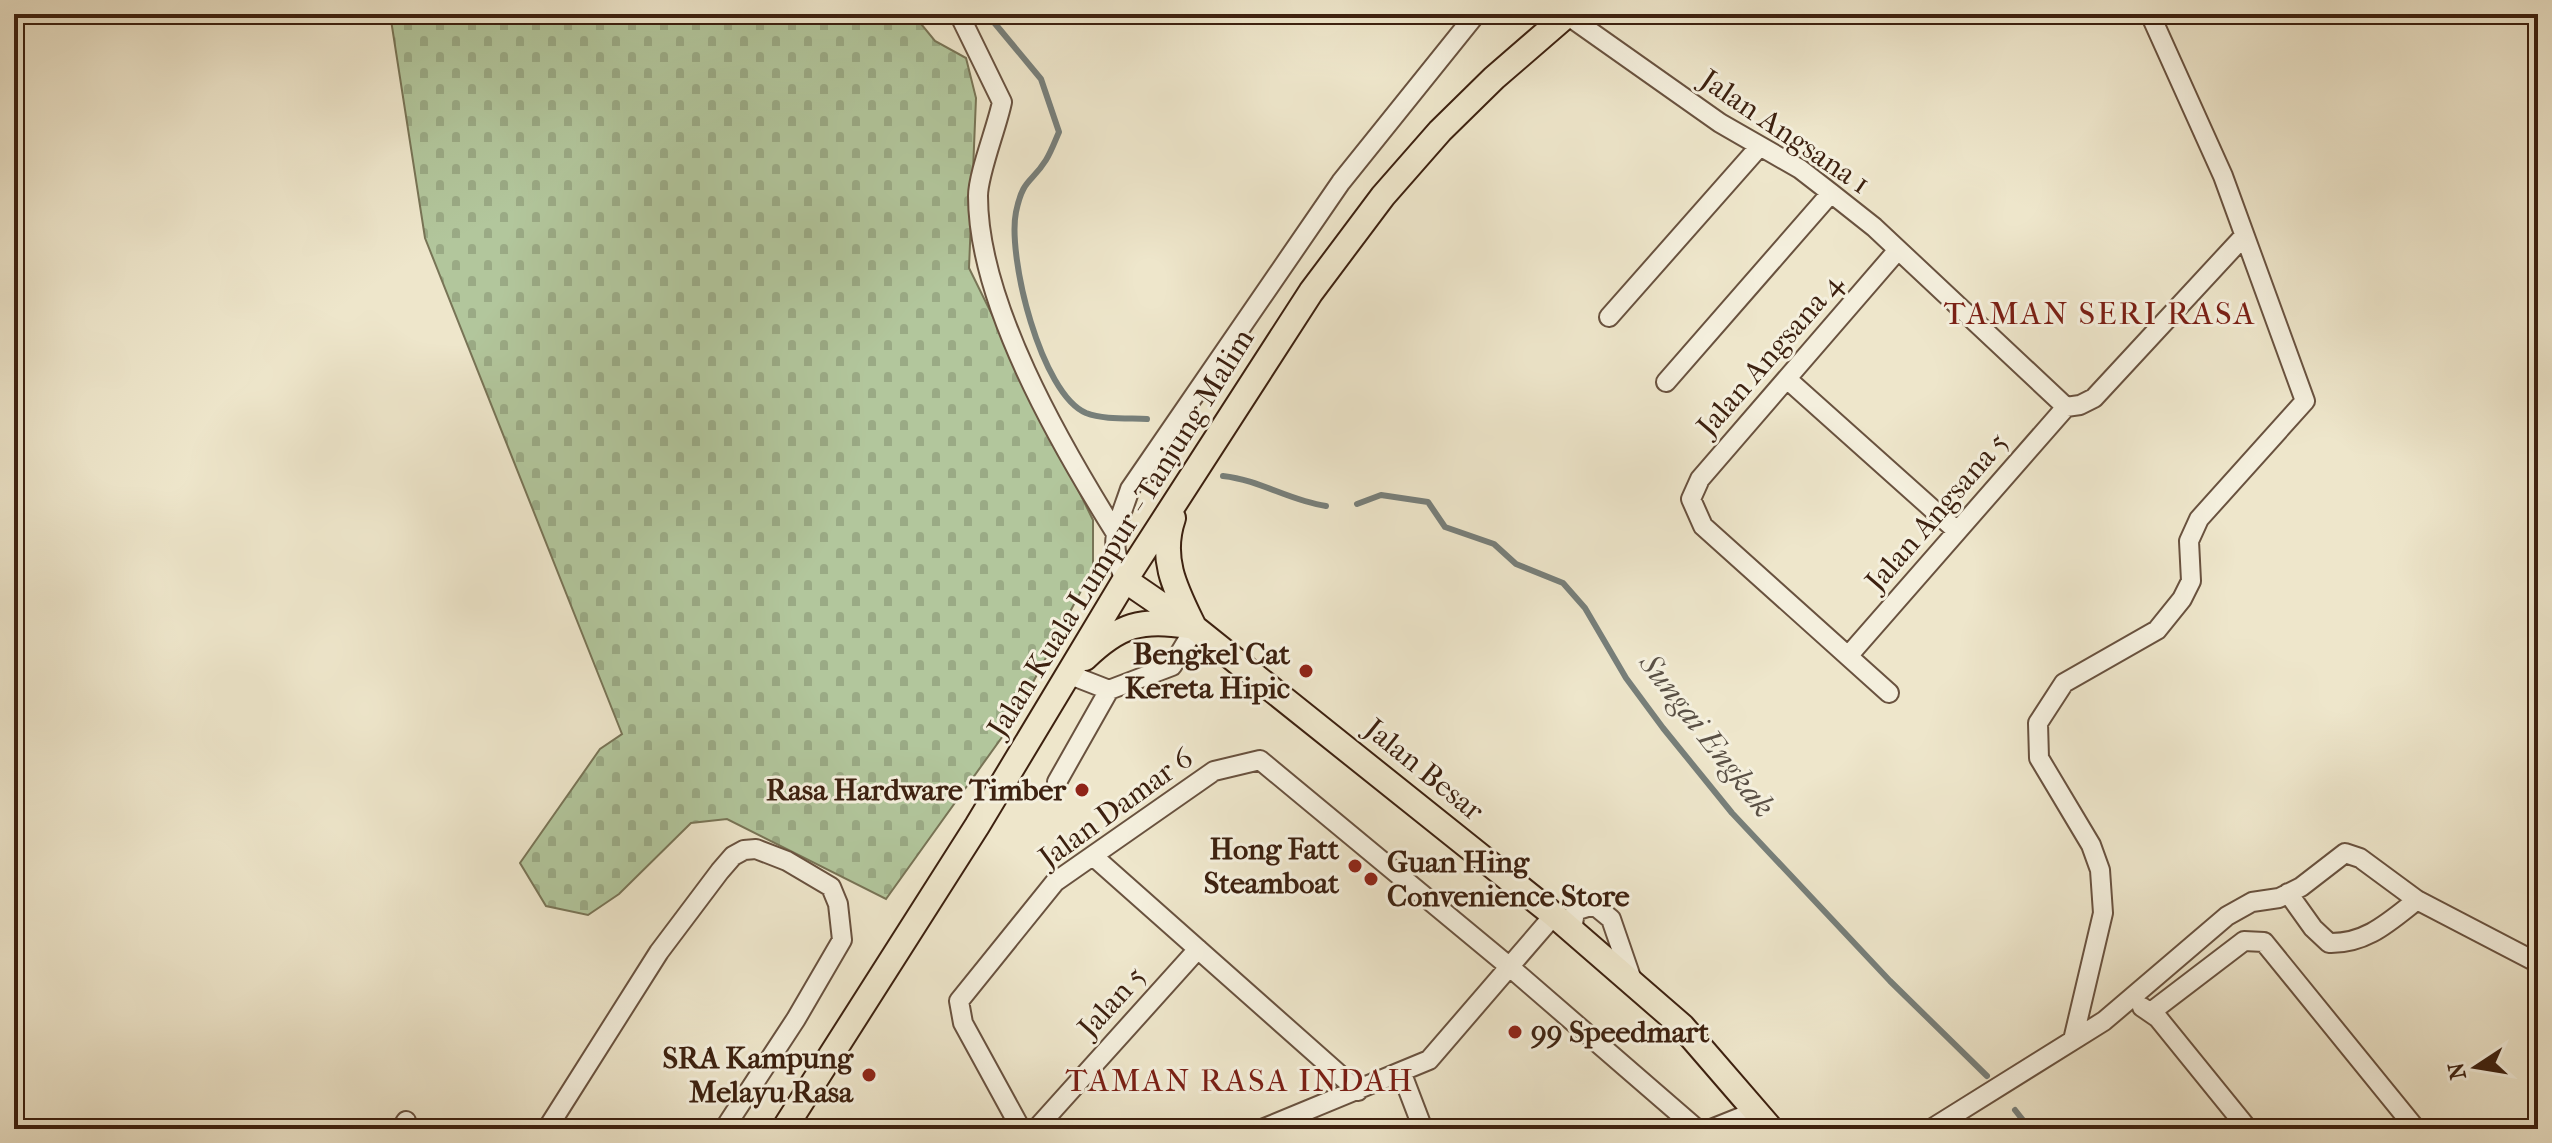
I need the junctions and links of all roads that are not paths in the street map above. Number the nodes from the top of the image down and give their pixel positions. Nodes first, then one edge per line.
1 (959, 14) edge
2 (1476, 14) edge
3 (2150, 14) edge
4 (1568, 15) edge
5 (1760, 146) junction
6 (1831, 193) junction
7 (2244, 236) junction
8 (1897, 251) junction
9 (1609, 317) dead end
10 (1787, 379) junction
11 (1666, 382) dead end
12 (2066, 407) junction
13 (1183, 490) junction
14 (1957, 531) junction
15 (1115, 532) junction
16 (1125, 580) junction
17 (1195, 628) junction
18 (1849, 655) junction
19 (1068, 674) junction
20 (1109, 690) junction
21 (1889, 693) dead end
22 (1057, 782) dead end
23 (1093, 856) junction
24 (2288, 893) junction
25 (2417, 900) junction
26 (1563, 923) junction
27 (1198, 949) junction
28 (2538, 963) edge
29 (1511, 968) junction
30 (1633, 983) junction
31 (2129, 1000) junction
32 (2151, 1012) junction
33 (2073, 1040) junction
34 (1402, 1074) junction
35 (1358, 1091) junction
36 (1764, 1120) edge
37 (547, 1129) edge
38 (724, 1129) edge
39 (784, 1129) edge
40 (1021, 1129) edge
41 (1036, 1129) edge
42 (1262, 1129) edge
43 (1423, 1129) edge
44 (1697, 1129) edge
45 (1711, 1129) edge
46 (1931, 1129) edge
47 (2248, 1129) edge
48 (2416, 1129) edge

1 - 15 street
2 - 15 street
3 - 7 street
4 - 5 street, Jalan Angsana 1
4 - 13 main road, Jalan Kuala Lumpur - Tanjung Malim
5 - 6 street, Jalan Angsana 1
5 - 9 street
6 - 8 street, Jalan Angsana 1
6 - 11 street
7 - 12 street
7 - 33 street
8 - 10 street, Jalan Angsana 4
8 - 12 street, Jalan Angsana 1
10 - 14 street
10 - 18 street, Jalan Angsana 4
12 - 14 street, Jalan Angsana 5
13 - 16 main road, Jalan Kuala Lumpur - Tanjung Malim
13 - 17 main road
14 - 18 street, Jalan Angsana 5
15 - 16 street
16 - 17 main road, Jalan Besar
16 - 19 main road, Jalan Kuala Lumpur - Tanjung Malim
17 - 19 main road
17 - 20 street
17 - 26 main road, Jalan Besar
18 - 21 street
19 - 20 street
19 - 39 main road, Jalan Kuala Lumpur - Tanjung Malim
20 - 22 street
23 - 27 street
23 - 29 street, Jalan Damar 6
23 - 40 street, Jalan Damar 6
24 - 25 street
24 - 25 street
24 - 31 street
25 - 28 street
26 - 29 street
26 - 30 main road, Jalan Besar
26 - 30 street
27 - 35 street
27 - 41 street, Jalan 5
29 - 34 street
29 - 44 street
30 - 36 main road, Jalan Besar
31 - 32 street
31 - 33 street
32 - 47 street
32 - 48 street
33 - 46 street
34 - 35 street
34 - 43 street
35 - 42 street
36 - 45 street
37 - 38 street

